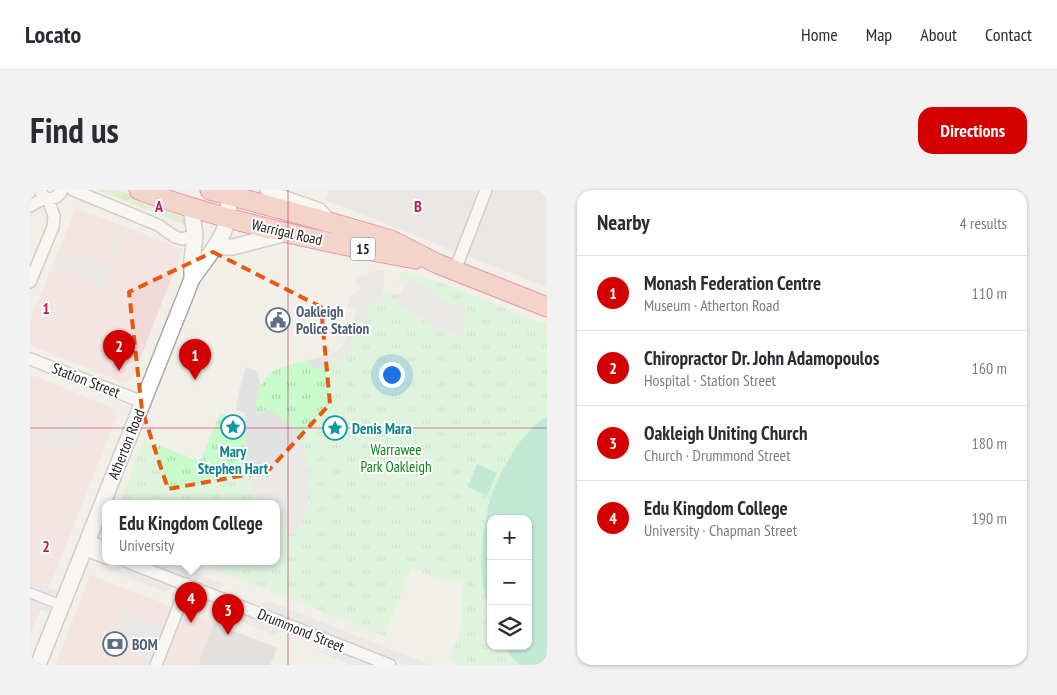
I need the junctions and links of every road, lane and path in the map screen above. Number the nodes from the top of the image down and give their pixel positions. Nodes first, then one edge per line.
1 (36, 190) edge
2 (62, 190) edge
3 (73, 190) edge
4 (139, 190) edge
5 (210, 190) edge
6 (266, 190) edge
7 (486, 190) edge
8 (283, 193) edge
9 (30, 194) edge
10 (228, 195) junction
11 (44, 196) edge
12 (30, 206) edge
13 (191, 208) junction
14 (228, 218) junction
15 (332, 223) junction
16 (288, 233) junction
17 (195, 235) junction
18 (216, 247) junction
19 (447, 267) junction
20 (192, 279) junction
21 (30, 282) edge
22 (547, 306) edge
23 (30, 359) edge
24 (143, 402) junction
25 (103, 500) edge
26 (102, 502) edge
27 (85, 544) junction
28 (102, 547) edge
29 (102, 555) edge
30 (136, 565) edge
31 (186, 584) junction
32 (30, 593) edge
33 (61, 605) junction
34 (38, 665) edge
35 (156, 665) edge
36 (390, 665) edge

1 - 9 street
2 - 11 street
3 - 17 street
4 - 13 highway, Warrigal Road / 15
5 - 10 highway, Warrigal Road / 15
6 - 8 street, Warrigal Road
7 - 19 street
8 - 15 street, Warrigal Road
10 - 14 street, Atherton Road
10 - 15 highway, Warrigal Road / 15
11 - 12 street
11 - 21 street
13 - 14 highway, Warrigal Road / 15
13 - 17 street, Atherton Road
14 - 16 highway, Warrigal Road / 15
14 - 18 street, Atherton Road
15 - 19 highway, Warrigal Road / 15
16 - 18 street
16 - 19 highway, Warrigal Road / 15
17 - 20 street, Atherton Road
18 - 20 street, Atherton Road
19 - 22 highway, Warrigal Road / 15
20 - 24 street, Atherton Road
23 - 24 street, Station Street
24 - 25 street, Atherton Road
26 - 27 street, Atherton Road
27 - 28 street
27 - 29 street
27 - 33 street, Atherton Road
30 - 31 street, Drummond Street
31 - 35 street
31 - 36 street, Drummond Street
32 - 33 street
33 - 34 street, Atherton Road

